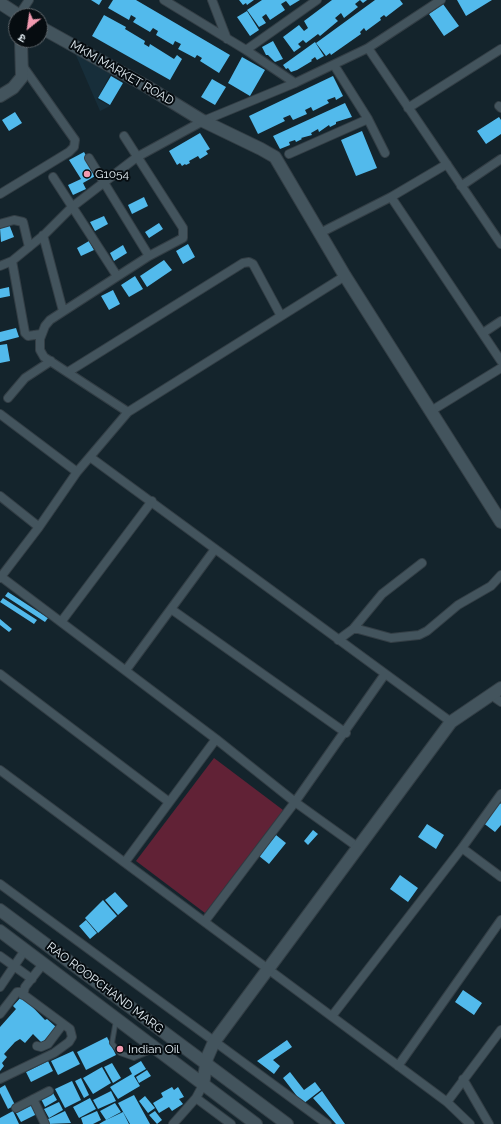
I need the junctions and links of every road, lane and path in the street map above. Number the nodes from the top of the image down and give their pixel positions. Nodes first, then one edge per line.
1 (164, 0) edge
2 (212, 0) edge
3 (317, 0) edge
4 (441, 0) edge
5 (48, 31) edge
6 (227, 39) junction
7 (21, 48) edge
8 (368, 48) junction
9 (501, 49) edge
10 (246, 50) junction
11 (22, 65) junction
12 (334, 65) junction
13 (295, 83) junction
14 (0, 96) edge
15 (408, 108) junction
16 (368, 119) junction
17 (203, 121) junction
18 (124, 136) dead end
19 (385, 153) dead end
20 (289, 154) dead end
21 (137, 156) junction
22 (89, 158) dead end
23 (501, 159) edge
24 (447, 164) junction
25 (53, 177) dead end
26 (104, 182) junction
27 (461, 186) junction
28 (0, 194) edge
29 (391, 197) junction
30 (72, 207) junction
31 (0, 224) edge
32 (320, 234) junction
33 (43, 235) junction
34 (501, 244) edge
35 (29, 247) junction
36 (149, 256) junction
37 (12, 261) junction
38 (0, 266) edge
39 (117, 276) junction
40 (345, 276) junction
41 (63, 311) junction
42 (281, 316) junction
43 (501, 321) edge
44 (483, 333) junction
45 (41, 334) junction
46 (51, 361) junction
47 (501, 361) edge
48 (501, 368) edge
49 (68, 372) junction
50 (8, 398) dead end
51 (431, 411) junction
52 (128, 412) junction
53 (0, 414) edge
54 (90, 457) junction
55 (77, 472) junction
56 (0, 496) edge
57 (152, 501) junction
58 (501, 522) edge
59 (39, 527) junction
60 (215, 549) junction
61 (422, 563) dead end
62 (501, 575) edge
63 (0, 577) edge
64 (171, 609) junction
65 (61, 622) junction
66 (353, 629) junction
67 (338, 640) junction
68 (126, 670) junction
69 (0, 674) edge
70 (385, 674) junction
71 (501, 688) edge
72 (491, 695) junction
73 (501, 702) edge
74 (451, 722) junction
75 (346, 733) junction
76 (216, 739) junction
77 (0, 770) edge
78 (500, 798) edge
79 (169, 802) junction
80 (296, 802) junction
81 (359, 848) junction
82 (462, 848) junction
83 (125, 862) junction
84 (501, 877) edge
85 (0, 884) edge
86 (0, 910) edge
87 (205, 920) junction
88 (501, 920) edge
89 (0, 931) edge
90 (25, 950) junction
91 (0, 956) edge
92 (43, 964) junction
93 (14, 967) junction
94 (267, 968) junction
95 (32, 979) junction
96 (1, 983) edge
97 (23, 995) junction
98 (0, 1014) edge
99 (332, 1016) junction
100 (116, 1020) junction
101 (63, 1024) junction
102 (501, 1030) edge
103 (214, 1042) junction
104 (38, 1046) dead end
105 (155, 1048) junction
106 (207, 1064) junction
107 (398, 1066) junction
108 (0, 1079) edge
109 (463, 1079) junction
110 (204, 1085) junction
111 (49, 1090) dead end
112 (196, 1098) junction
113 (33, 1099) junction
114 (447, 1102) junction
115 (16, 1108) dead end
116 (45, 1124) edge
117 (173, 1124) edge
118 (231, 1124) edge
119 (256, 1124) edge
120 (287, 1124) edge
121 (327, 1124) edge
122 (470, 1124) edge
123 (490, 1124) edge

1 - 6 street
2 - 6 street
3 - 10 street
4 - 8 street
5 - 17 street, MKM MARKET ROAD
6 - 10 street
7 - 11 street
8 - 12 street
8 - 15 street
9 - 15 street
10 - 13 street
11 - 14 street
11 - 28 street
12 - 13 street
12 - 16 street
13 - 17 street
15 - 24 street
16 - 19 street
16 - 20 street
17 - 21 street
17 - 32 street, MKM MARKET ROAD
18 - 21 street
21 - 26 street
21 - 36 street
22 - 26 street
23 - 27 street
24 - 27 street
24 - 29 street
25 - 30 street
26 - 30 street
26 - 36 street
27 - 34 street
29 - 32 street
29 - 44 street
30 - 33 street
30 - 39 street
31 - 35 street
32 - 40 street, MKM MARKET ROAD
33 - 35 street
33 - 41 street
35 - 37 street
36 - 39 street
37 - 38 street
37 - 45 street
39 - 41 street
40 - 42 street
40 - 51 street, MKM MARKET ROAD
41 - 45 street
42 - 49 street
42 - 52 street
43 - 44 street
44 - 47 street
45 - 46 street
46 - 49 street
46 - 50 street
48 - 51 street
49 - 52 street
51 - 58 street, MKM MARKET ROAD
52 - 54 street
53 - 55 street
54 - 55 street
54 - 57 street
55 - 59 street
56 - 59 street
57 - 60 street
57 - 65 street
59 - 63 street
60 - 64 street
60 - 67 street
61 - 66 street
62 - 66 street
63 - 65 street
64 - 68 street
64 - 75 street
65 - 68 street
66 - 67 street
67 - 70 street
68 - 76 street
69 - 79 street
70 - 74 street
70 - 75 street
71 - 72 street
72 - 73 street
72 - 74 street
74 - 81 street
75 - 80 street
76 - 79 street
76 - 80 street
77 - 83 street
78 - 82 street
79 - 83 street
80 - 81 street
80 - 87 street
81 - 94 street
82 - 84 street
82 - 99 street
83 - 87 street
85 - 103 street
86 - 106 street, RAO ROOPCHAND MARG
87 - 94 street
88 - 107 street
89 - 90 street, RAO ROOPCHAND MARG
90 - 92 street, RAO ROOPCHAND MARG
90 - 93 street
91 - 93 street
92 - 95 street
92 - 100 street, RAO ROOPCHAND MARG
93 - 95 street
93 - 96 street
94 - 99 street
94 - 103 street
95 - 97 street
97 - 98 street
97 - 101 street
99 - 107 street
100 - 105 street, RAO ROOPCHAND MARG
100 - 105 lane
101 - 104 street
101 - 108 street
102 - 109 street
103 - 106 street
103 - 121 street
105 - 110 street, RAO ROOPCHAND MARG
106 - 110 street
106 - 120 street, RAO ROOPCHAND MARG
107 - 114 street
109 - 114 street
109 - 123 street
110 - 112 street
110 - 119 street, RAO ROOPCHAND MARG
111 - 113 street
112 - 117 street
112 - 118 street
113 - 115 street
113 - 116 street
114 - 122 street

